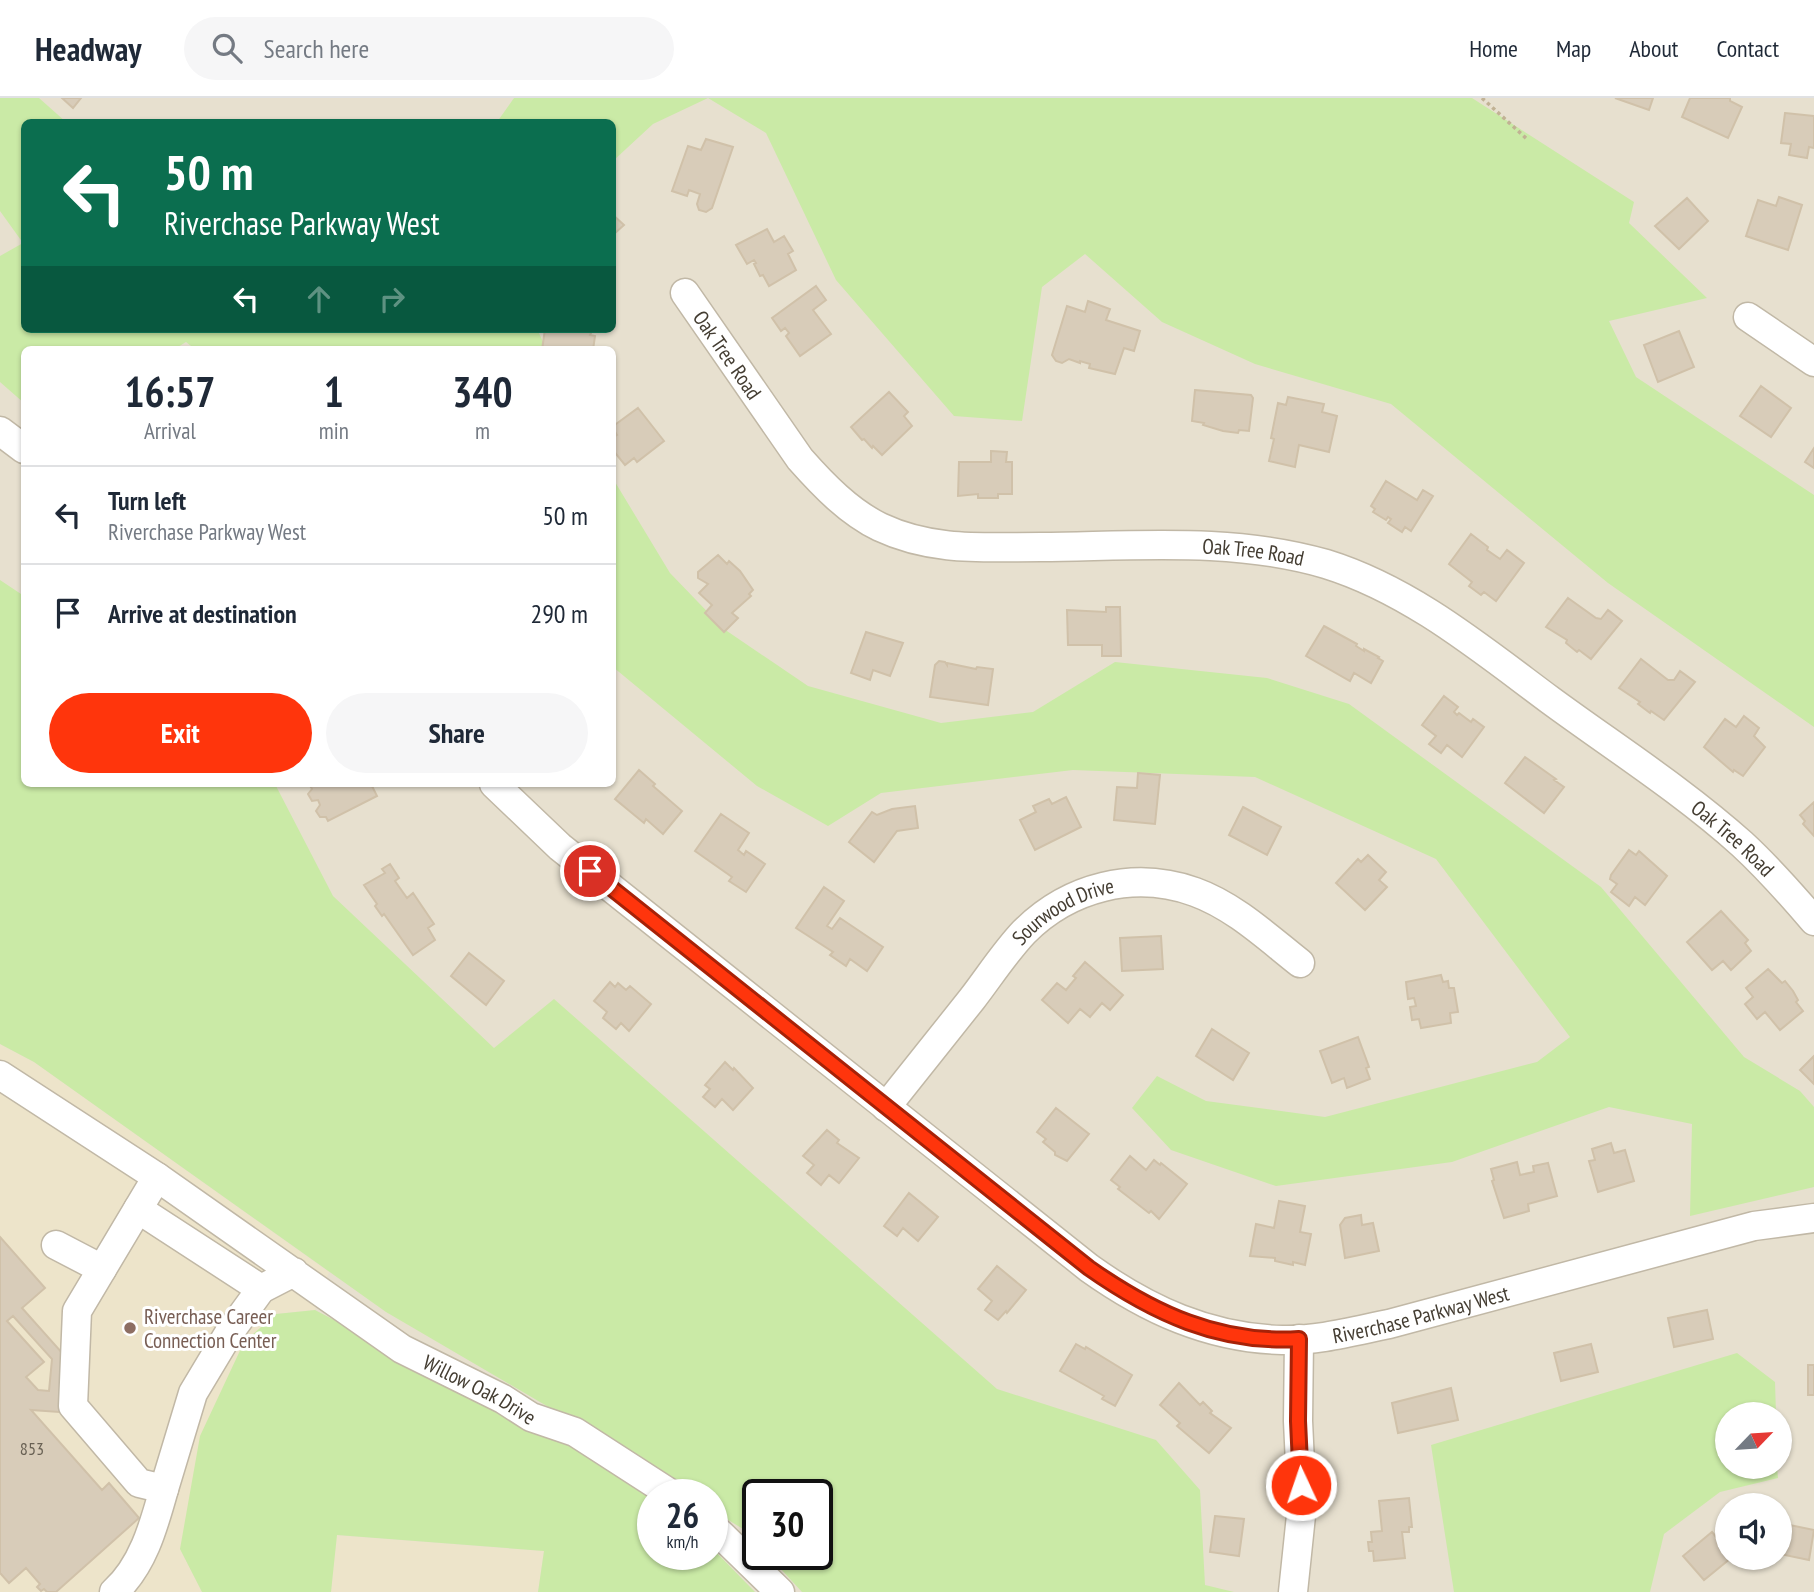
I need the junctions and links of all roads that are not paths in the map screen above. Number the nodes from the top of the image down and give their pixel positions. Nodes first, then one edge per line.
1 (685, 293) dead end
2 (1748, 317) dead end
3 (1814, 362) edge
4 (0, 431) edge
5 (21, 447) edge
6 (497, 787) edge
7 (1814, 921) edge
8 (1300, 963) dead end
9 (0, 1075) edge
10 (886, 1107) junction
11 (157, 1177) junction
12 (138, 1209) junction
13 (1814, 1218) edge
14 (56, 1245) dead end
15 (102, 1269) junction
16 (294, 1272) junction
17 (261, 1289) junction
18 (1299, 1339) junction
19 (648, 1479) edge
20 (164, 1489) junction
21 (728, 1542) edge
22 (114, 1592) edge
23 (780, 1592) edge
24 (1293, 1592) edge

1 - 7 street, Oak Tree Road
2 - 3 street
4 - 5 street
6 - 10 street, Riverchase Parkway West
8 - 10 street, Sourwood Drive
9 - 11 street, Willow Oak Drive
10 - 18 street, Riverchase Parkway West
11 - 12 street
11 - 16 street, Willow Oak Drive
12 - 15 street
12 - 17 street
13 - 18 street, Riverchase Parkway West
14 - 15 street
15 - 20 street
16 - 17 street
16 - 19 street, Willow Oak Drive
17 - 20 street
18 - 24 street
20 - 22 street
21 - 23 street

